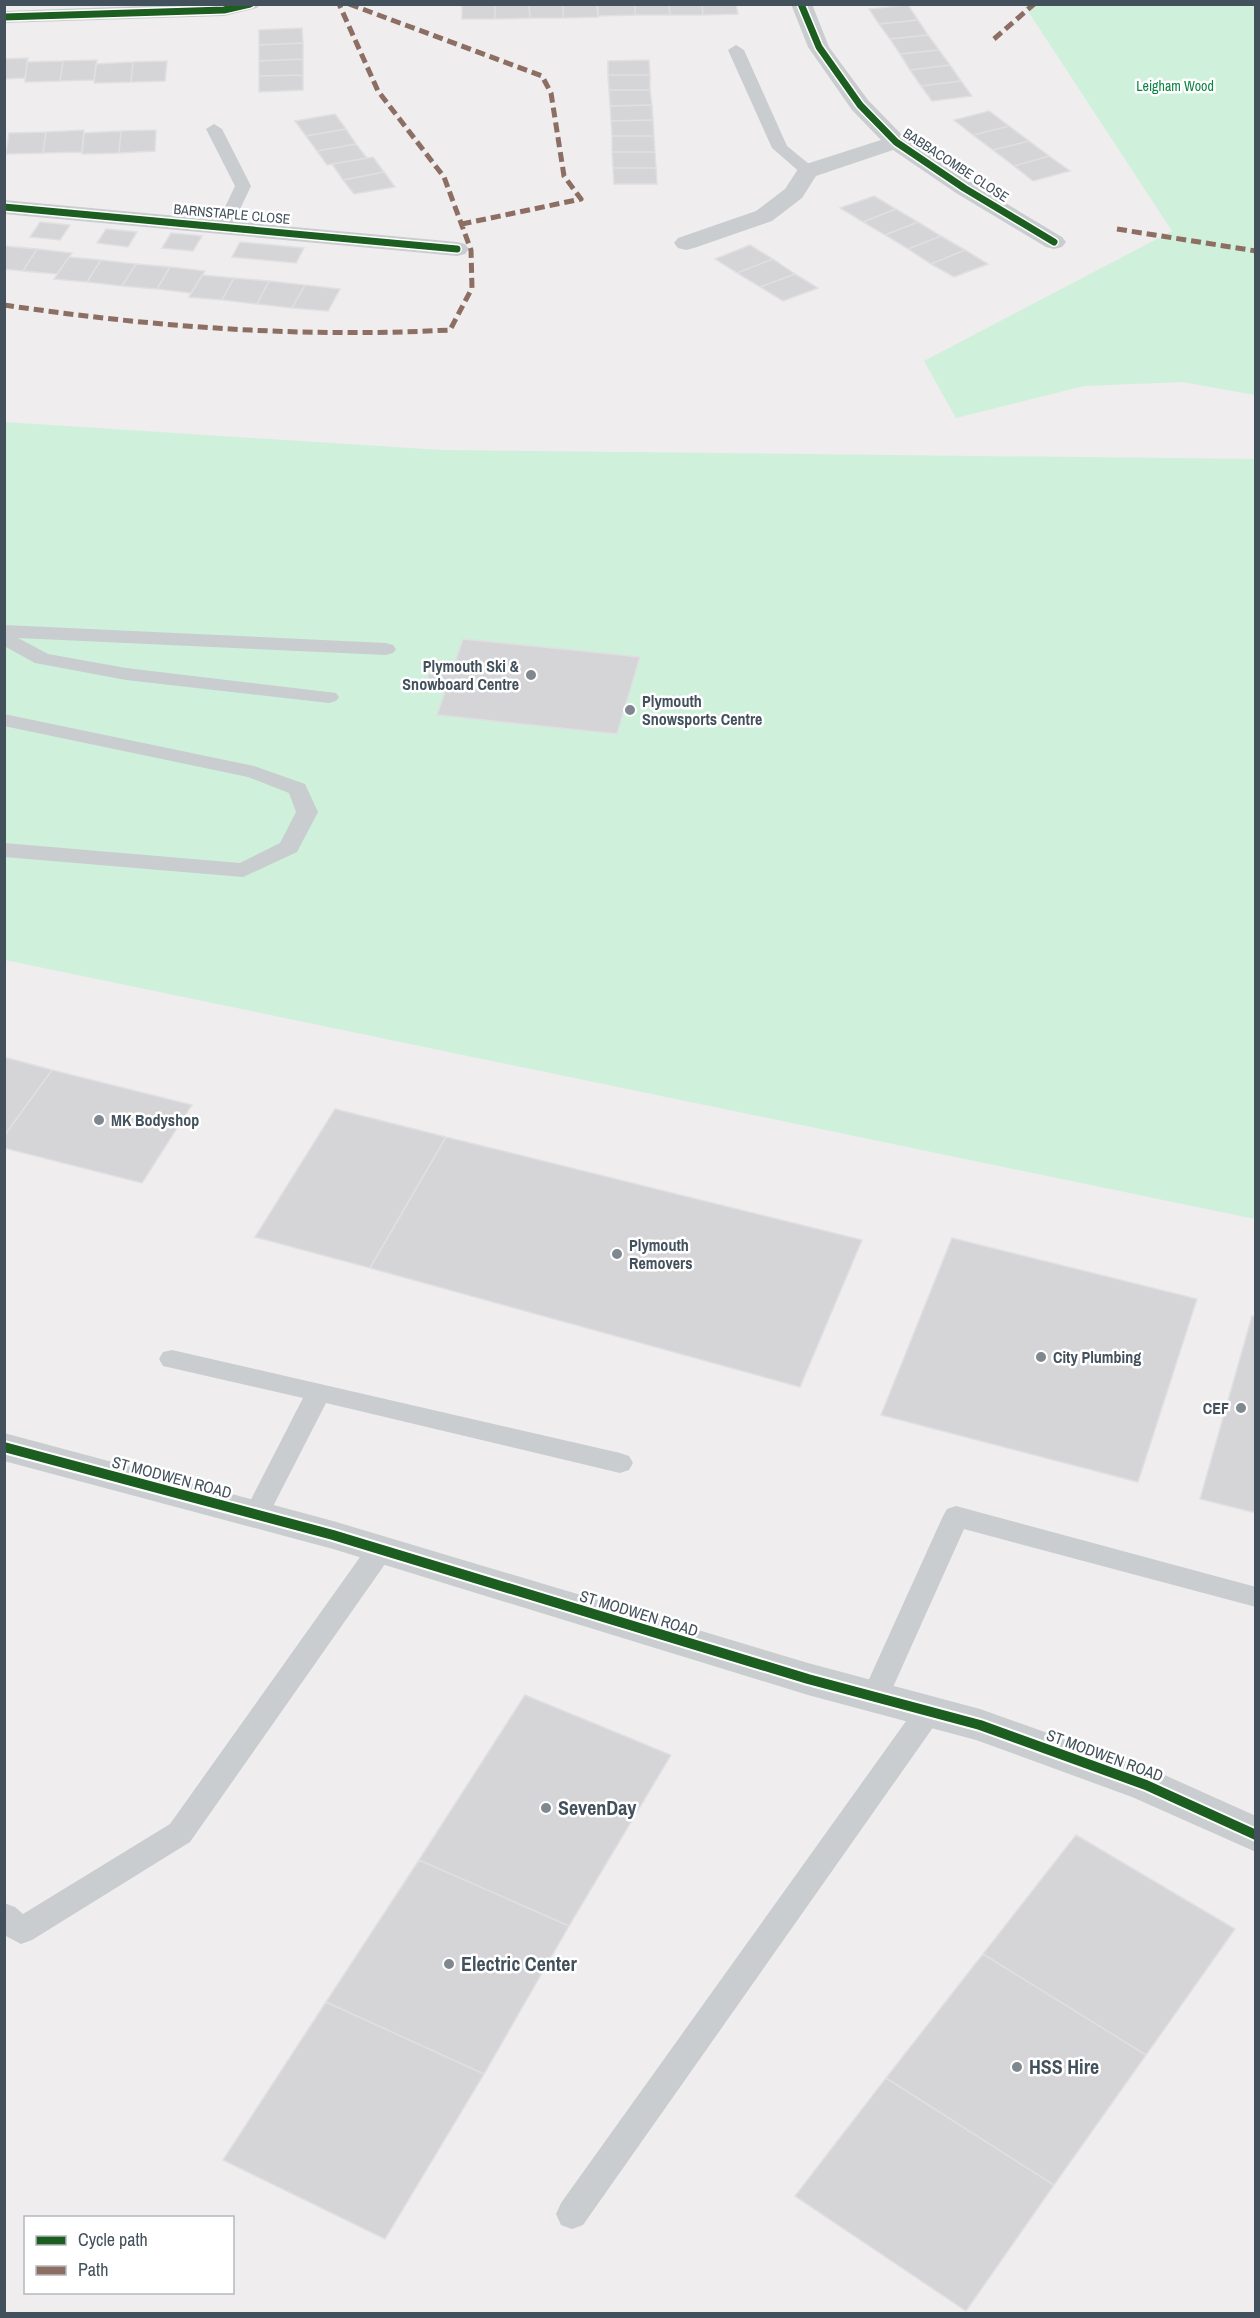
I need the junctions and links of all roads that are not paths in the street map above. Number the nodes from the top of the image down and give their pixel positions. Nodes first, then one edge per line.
1 (250, 4) edge
2 (801, 4) edge
3 (170, 8) edge
4 (4, 17) edge
5 (736, 50) dead end
6 (214, 129) dead end
7 (896, 142) junction
8 (808, 171) junction
9 (4, 207) edge
10 (225, 226) junction
11 (1054, 242) dead end
12 (686, 243) dead end
13 (457, 249) dead end
14 (4, 631) edge
15 (4, 638) edge
16 (386, 649) dead end
17 (328, 697) dead end
18 (4, 720) edge
19 (4, 850) edge
20 (172, 1359) dead end
21 (319, 1392) junction
22 (4, 1448) edge
23 (620, 1463) dead end
24 (256, 1515) junction
25 (380, 1550) junction
26 (1253, 1597) dead end
27 (875, 1698) junction
28 (929, 1711) junction
29 (1256, 1835) edge
30 (4, 1916) edge
31 (572, 2214) dead end

1 - 3 street
2 - 7 street, BABBACOMBE CLOSE
3 - 4 street
5 - 8 lane
6 - 10 lane
7 - 8 street
7 - 11 street, BABBACOMBE CLOSE
8 - 12 street
9 - 10 street, BARNSTAPLE CLOSE
10 - 13 street, BARNSTAPLE CLOSE
14 - 16 lane
15 - 17 lane
18 - 19 lane
20 - 21 lane
21 - 23 lane
21 - 24 lane
22 - 24 street, ST MODWEN ROAD
24 - 25 street, ST MODWEN ROAD
25 - 27 street, ST MODWEN ROAD
25 - 30 lane
26 - 27 lane
27 - 28 street, ST MODWEN ROAD
28 - 29 street, ST MODWEN ROAD
28 - 31 lane

